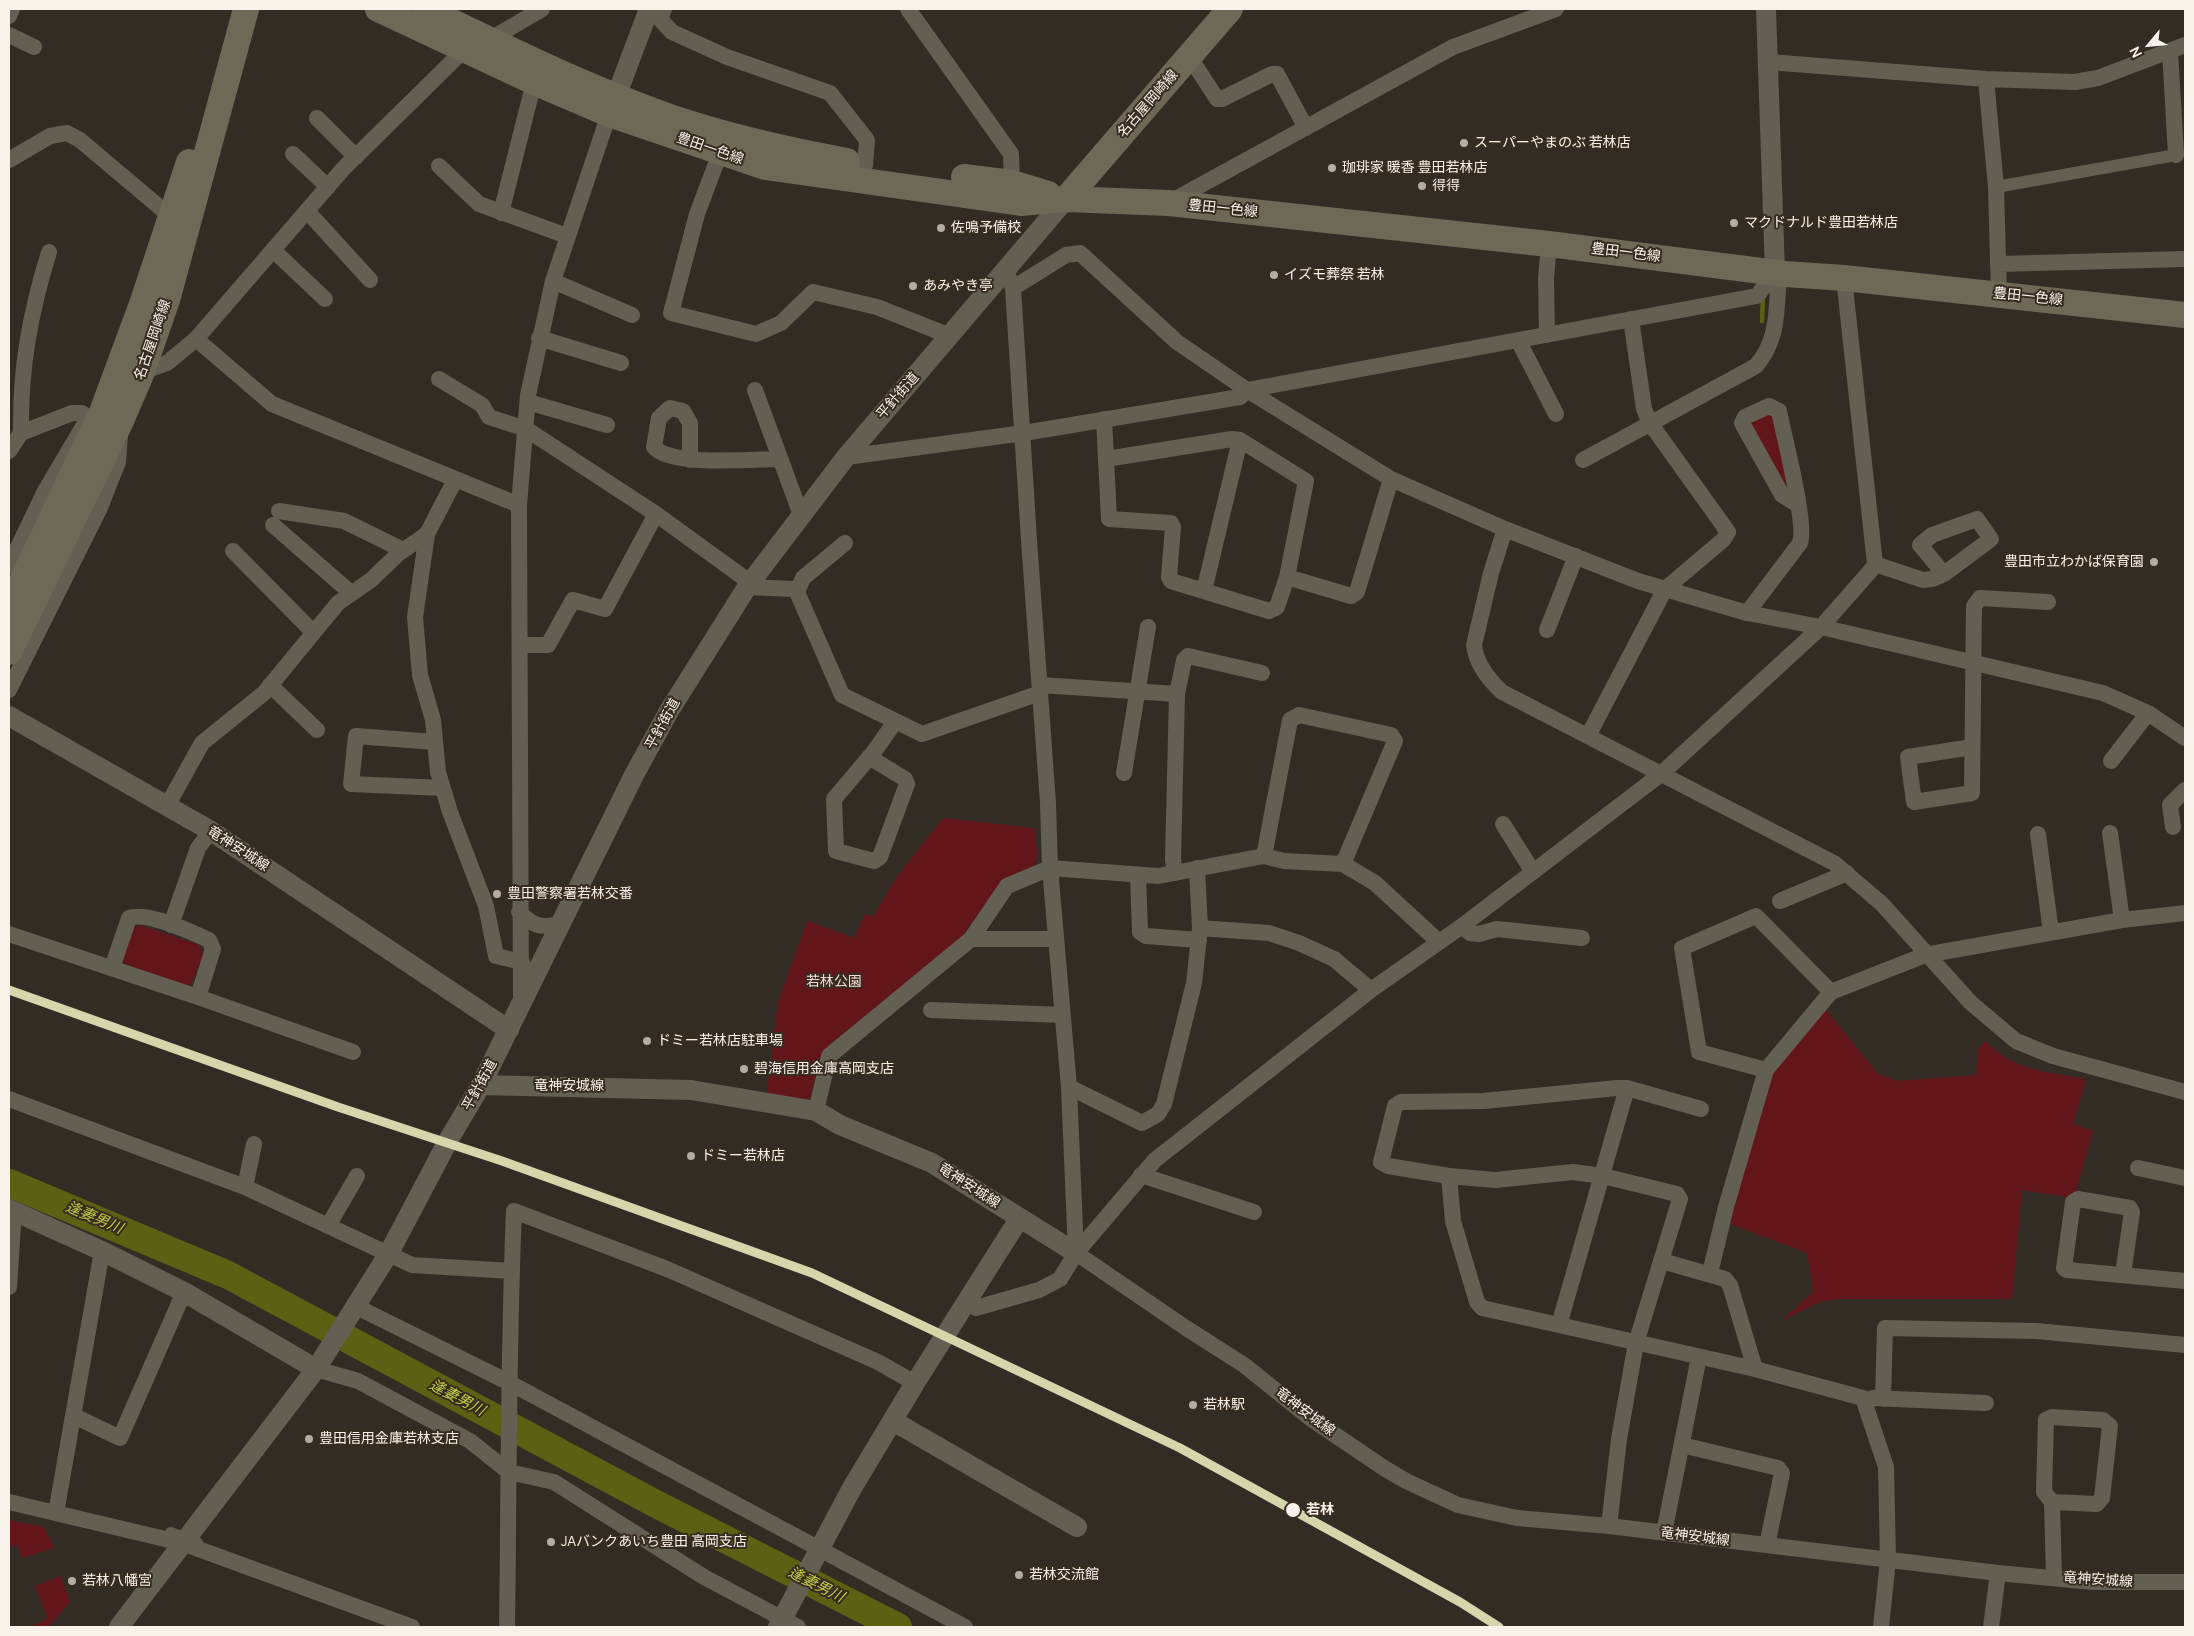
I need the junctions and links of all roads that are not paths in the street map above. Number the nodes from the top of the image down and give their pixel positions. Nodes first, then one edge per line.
1 (12, 9) edge
2 (228, 9) edge
3 (246, 9) edge
4 (378, 9) edge
5 (425, 9) edge
6 (542, 9) edge
7 (649, 9) edge
8 (664, 9) edge
9 (908, 9) edge
10 (1230, 9) edge
11 (1556, 9) edge
12 (1766, 9) edge
13 (9, 16) edge
14 (9, 35) edge
15 (489, 40) junction
16 (34, 47) dead end
17 (2178, 48) edge
18 (465, 49) junction
19 (1189, 56) junction
20 (1769, 62) junction
21 (1986, 79) junction
22 (534, 82) junction
23 (613, 105) junction
24 (318, 118) dead end
25 (1306, 128) junction
26 (9, 143) edge
27 (24, 151) junction
28 (720, 153) junction
29 (293, 154) dead end
30 (2176, 155) joint
31 (356, 157) junction
32 (9, 160) edge
33 (865, 165) junction
34 (439, 166) dead end
35 (1012, 183) junction
36 (1996, 186) junction
37 (328, 187) junction
38 (1066, 199) junction
39 (1169, 203) junction
40 (307, 210) junction
41 (501, 213) junction
42 (170, 216) junction
43 (567, 236) junction
44 (1549, 244) junction
45 (273, 250) junction
46 (49, 252) dead end
47 (2185, 259) edge
48 (1998, 264) junction
49 (1777, 272) junction
50 (1844, 278) junction
51 (370, 280) dead end
52 (1010, 280) junction
53 (553, 282) junction
54 (1999, 294) junction
55 (325, 299) dead end
56 (632, 314) dead end
57 (2185, 315) edge
58 (1631, 319) junction
59 (1547, 335) junction
60 (950, 336) junction
61 (539, 338) junction
62 (196, 339) junction
63 (1518, 340) junction
64 (621, 363) dead end
65 (142, 372) junction
66 (439, 379) dead end
67 (755, 390) dead end
68 (1247, 390) junction
69 (528, 402) junction
70 (1556, 414) dead end
71 (104, 418) junction
72 (1104, 419) junction
73 (1650, 423) junction
74 (607, 425) dead end
75 (526, 429) junction
76 (21, 433) junction
77 (1024, 433) junction
78 (1240, 440) junction
79 (9, 451) edge
80 (846, 457) junction
81 (780, 459) junction
82 (1106, 459) junction
83 (690, 460) dead end
84 (1583, 460) dead end
85 (1391, 478) junction
86 (455, 480) junction
87 (519, 505) junction
88 (1798, 505) junction
89 (656, 514) junction
90 (801, 515) junction
91 (1505, 529) junction
92 (427, 534) junction
93 (845, 543) dead end
94 (50, 546) junction
95 (403, 550) junction
96 (233, 551) dead end
97 (1576, 556) junction
98 (1875, 564) junction
99 (9, 566) edge
100 (1944, 574) dead end
101 (1287, 577) junction
102 (749, 585) junction
103 (1665, 589) junction
104 (1204, 591) junction
105 (797, 592) junction
106 (351, 593) junction
107 (2048, 602) dead end
108 (9, 608) edge
109 (1747, 613) junction
110 (1148, 627) dead end
111 (1821, 627) junction
112 (1547, 630) dead end
113 (313, 632) junction
114 (521, 645) junction
115 (9, 652) edge
116 (1972, 662) junction
117 (1262, 673) dead end
118 (270, 685) junction
119 (1040, 689) junction
120 (9, 690) edge
121 (1136, 691) junction
122 (1177, 694) junction
123 (2148, 713) junction
124 (9, 716) edge
125 (895, 722) junction
126 (316, 730) dead end
127 (1588, 736) junction
128 (2185, 738) edge
129 (435, 742) junction
130 (1972, 747) junction
131 (869, 758) junction
132 (2110, 761) dead end
133 (1124, 773) dead end
134 (1661, 774) junction
135 (443, 788) junction
136 (2185, 790) edge
137 (167, 806) junction
138 (1503, 824) dead end
139 (2173, 827) dead end
140 (211, 831) junction
141 (2110, 833) dead end
142 (2038, 834) dead end
143 (1264, 856) junction
144 (1343, 864) junction
145 (1050, 868) junction
146 (1197, 868) junction
147 (1533, 872) junction
148 (1176, 873) junction
149 (1847, 874) junction
150 (1138, 875) junction
151 (1780, 901) dead end
152 (519, 912) junction
153 (2185, 913) edge
154 (2122, 920) junction
155 (560, 924) junction
156 (171, 925) junction
157 (1462, 926) junction
158 (2051, 932) junction
159 (9, 934) edge
160 (1200, 934) junction
161 (1582, 938) dead end
162 (971, 939) junction
163 (1056, 939) junction
164 (1440, 942) junction
165 (1925, 954) junction
166 (522, 962) junction
167 (112, 968) junction
168 (1371, 990) junction
169 (1831, 992) junction
170 (198, 997) junction
171 (521, 1004) junction
172 (931, 1010) dead end
173 (1063, 1015) junction
174 (508, 1030) junction
175 (353, 1052) dead end
176 (1766, 1070) junction
177 (481, 1085) junction
178 (1069, 1087) junction
179 (1627, 1088) junction
180 (2185, 1092) edge
181 (9, 1099) edge
182 (1701, 1109) dead end
183 (816, 1111) junction
184 (254, 1144) dead end
185 (2138, 1168) dead end
186 (1141, 1175) junction
187 (357, 1176) dead end
188 (1449, 1176) junction
189 (1603, 1176) junction
190 (2185, 1178) edge
191 (245, 1187) junction
192 (11, 1210) edge
193 (1254, 1212) dead end
194 (1019, 1219) junction
195 (328, 1226) junction
196 (102, 1251) junction
197 (389, 1253) junction
198 (1076, 1253) junction
199 (1662, 1261) junction
200 (512, 1271) junction
201 (1710, 1273) junction
202 (2123, 1274) junction
203 (2185, 1281) edge
204 (9, 1287) edge
205 (184, 1292) junction
206 (354, 1308) junction
207 (976, 1308) dead end
208 (1559, 1324) junction
209 (1636, 1343) junction
210 (2185, 1345) edge
211 (1699, 1357) junction
212 (319, 1364) junction
213 (1755, 1370) junction
214 (915, 1383) junction
215 (508, 1386) junction
216 (1864, 1398) junction
217 (1883, 1399) junction
218 (1986, 1403) dead end
219 (74, 1416) junction
220 (893, 1421) junction
221 (1682, 1445) junction
222 (509, 1469) junction
223 (9, 1502) edge
224 (2052, 1502) junction
225 (56, 1513) junction
226 (1609, 1526) junction
227 (1077, 1527) dead end
228 (1664, 1533) junction
229 (184, 1540) junction
230 (1767, 1545) junction
231 (818, 1550) junction
232 (1888, 1560) junction
233 (1998, 1573) junction
234 (2054, 1578) junction
235 (2185, 1582) edge
236 (786, 1622) edge
237 (119, 1627) edge
238 (412, 1627) edge
239 (507, 1627) edge
240 (965, 1627) edge
241 (1881, 1627) edge
242 (1991, 1627) edge

1 - 13 street
2 - 42 main road, 名古屋岡崎線
3 - 65 main road, 名古屋岡崎線
4 - 18 main road, 豊田一色線
5 - 15 main road, 豊田一色線
6 - 15 street
7 - 23 street
8 - 33 street
9 - 35 street
10 - 19 main road, 名古屋岡崎線
11 - 25 street
12 - 20 street
14 - 16 street
15 - 23 main road, 豊田一色線
17 - 21 street
17 - 30 street
18 - 22 main road, 豊田一色線
18 - 31 street
19 - 25 street
19 - 38 main road, 名古屋岡崎線
20 - 21 street
20 - 49 street
21 - 36 street
22 - 23 main road, 豊田一色線
22 - 41 street
23 - 28 main road, 豊田一色線
23 - 33 main road, 豊田一色線
23 - 43 street
24 - 31 street
25 - 39 street
26 - 27 street
27 - 32 street
27 - 42 street
28 - 38 main road, 豊田一色線
28 - 60 street
29 - 37 street
30 - 36 street
31 - 37 street
33 - 35 main road, 豊田一色線
34 - 41 street
35 - 38 main road, 豊田一色線
36 - 48 street
37 - 40 street
38 - 39 main road, 豊田一色線
38 - 52 street, 平針街道
39 - 44 main road, 豊田一色線
40 - 45 street
40 - 51 street
41 - 43 street
42 - 71 main road, 名古屋岡崎線
43 - 53 street
44 - 49 main road, 豊田一色線
44 - 59 street
45 - 55 street
45 - 62 street
46 - 76 street
47 - 48 street
48 - 54 street
49 - 50 main road, 豊田一色線
49 - 58 street
49 - 73 street
50 - 54 main road, 豊田一色線
50 - 98 street
52 - 60 street, 平針街道
52 - 68 street
52 - 77 street
53 - 56 street
53 - 61 street
54 - 57 main road, 豊田一色線
58 - 59 street
58 - 73 street
59 - 63 street
60 - 80 street, 平針街道
61 - 64 street
61 - 69 street
62 - 65 street
62 - 86 street
63 - 68 street
63 - 70 street
65 - 71 main road, 名古屋岡崎線
66 - 75 street
67 - 81 street
68 - 72 street
68 - 85 street
69 - 74 street
69 - 75 street
71 - 76 street
71 - 94 main road, 名古屋岡崎線
71 - 99 street
71 - 120 street
72 - 77 street
72 - 82 street
73 - 84 street
73 - 103 street
75 - 87 street
75 - 89 street
76 - 79 street
77 - 80 street
77 - 119 street
78 - 82 street
78 - 101 street
78 - 104 street
80 - 90 street, 平針街道
81 - 83 street
81 - 90 street
82 - 104 street
85 - 91 street
85 - 101 street
86 - 87 street
86 - 92 street
87 - 114 street
88 - 88 street
88 - 109 street
89 - 102 street
89 - 114 street
90 - 102 street, 平針街道
91 - 97 street
91 - 127 street
92 - 95 street
92 - 129 street
93 - 105 street
94 - 108 main road, 名古屋岡崎線
94 - 115 main road, 名古屋岡崎線
95 - 106 street
95 - 106 street
96 - 113 street
97 - 103 street
97 - 112 street
98 - 100 street
98 - 111 street
101 - 104 street
102 - 105 street
102 - 155 street, 平針街道
103 - 109 street
103 - 127 street
105 - 125 street
106 - 113 street
107 - 116 street
109 - 111 street
110 - 121 street
111 - 116 street
111 - 134 street
113 - 118 street
114 - 152 street
116 - 123 street
116 - 130 street
117 - 122 street
118 - 126 street
118 - 137 street
119 - 121 street
119 - 125 street
119 - 145 street
121 - 122 street
121 - 133 street
122 - 148 street
123 - 128 street
123 - 132 street
124 - 137 street, 竜神安城線
125 - 131 street
127 - 134 street
129 - 135 street
129 - 135 street
130 - 130 street
131 - 131 street
134 - 147 street
134 - 149 street
135 - 166 street
136 - 139 street
137 - 140 street, 竜神安城線
138 - 147 street
140 - 156 street
140 - 174 street, 竜神安城線
141 - 154 street
142 - 158 street
143 - 144 street
143 - 144 street
143 - 146 street
144 - 164 street
145 - 150 street
145 - 162 street
145 - 163 street
146 - 148 street
146 - 160 street
147 - 157 street
148 - 150 street
149 - 151 street
149 - 165 street
150 - 160 street
152 - 155 street
152 - 166 street
153 - 154 street
154 - 158 street
155 - 171 street, 平針街道
156 - 167 street
156 - 170 street
157 - 161 street
157 - 164 street
158 - 165 street
159 - 167 street
160 - 168 street
160 - 178 street
162 - 163 street
162 - 183 street
163 - 173 street
164 - 168 street
165 - 169 street
165 - 180 street
166 - 171 street
167 - 170 street
168 - 186 street
169 - 176 street
169 - 176 street
170 - 175 street
171 - 174 street, 平針街道
172 - 173 street
173 - 178 street
174 - 177 street, 平針街道
176 - 201 street
177 - 183 street, 竜神安城線
177 - 197 street, 平針街道
178 - 198 street
179 - 182 street
179 - 188 street
179 - 189 street
181 - 191 street
183 - 194 street, 竜神安城線
184 - 191 street
185 - 190 street
186 - 193 street
186 - 198 street
187 - 195 street
188 - 189 street
188 - 208 street
189 - 199 street
189 - 208 street
191 - 195 street
192 - 196 street
192 - 204 street
194 - 198 street, 竜神安城線
194 - 214 street
195 - 197 street
196 - 205 street
196 - 219 street
197 - 200 street
197 - 206 street, 平針街道
198 - 207 street
198 - 226 street, 竜神安城線
199 - 201 street
199 - 209 street
200 - 214 street
200 - 215 street
201 - 213 street
202 - 202 street
202 - 203 street
205 - 212 street
205 - 219 street
206 - 212 street, 平針街道
206 - 215 street
208 - 209 street
209 - 211 street
209 - 226 street
210 - 217 street
211 - 213 street
211 - 221 street
212 - 222 street
212 - 229 street, 平針街道
213 - 216 street
214 - 220 street
215 - 222 street
215 - 231 street
216 - 217 street
216 - 232 street
217 - 218 street
219 - 225 street
220 - 227 street
220 - 231 street
221 - 228 street
221 - 230 street
222 - 236 street
222 - 239 street
223 - 225 street
224 - 224 street
224 - 234 street
225 - 229 street
226 - 228 street, 竜神安城線
228 - 230 street, 竜神安城線
229 - 237 street, 平針街道
229 - 238 street
230 - 232 street, 竜神安城線
231 - 236 street
231 - 240 street
232 - 233 street, 竜神安城線
232 - 241 street
233 - 234 street, 竜神安城線
233 - 242 street
234 - 235 street, 竜神安城線

